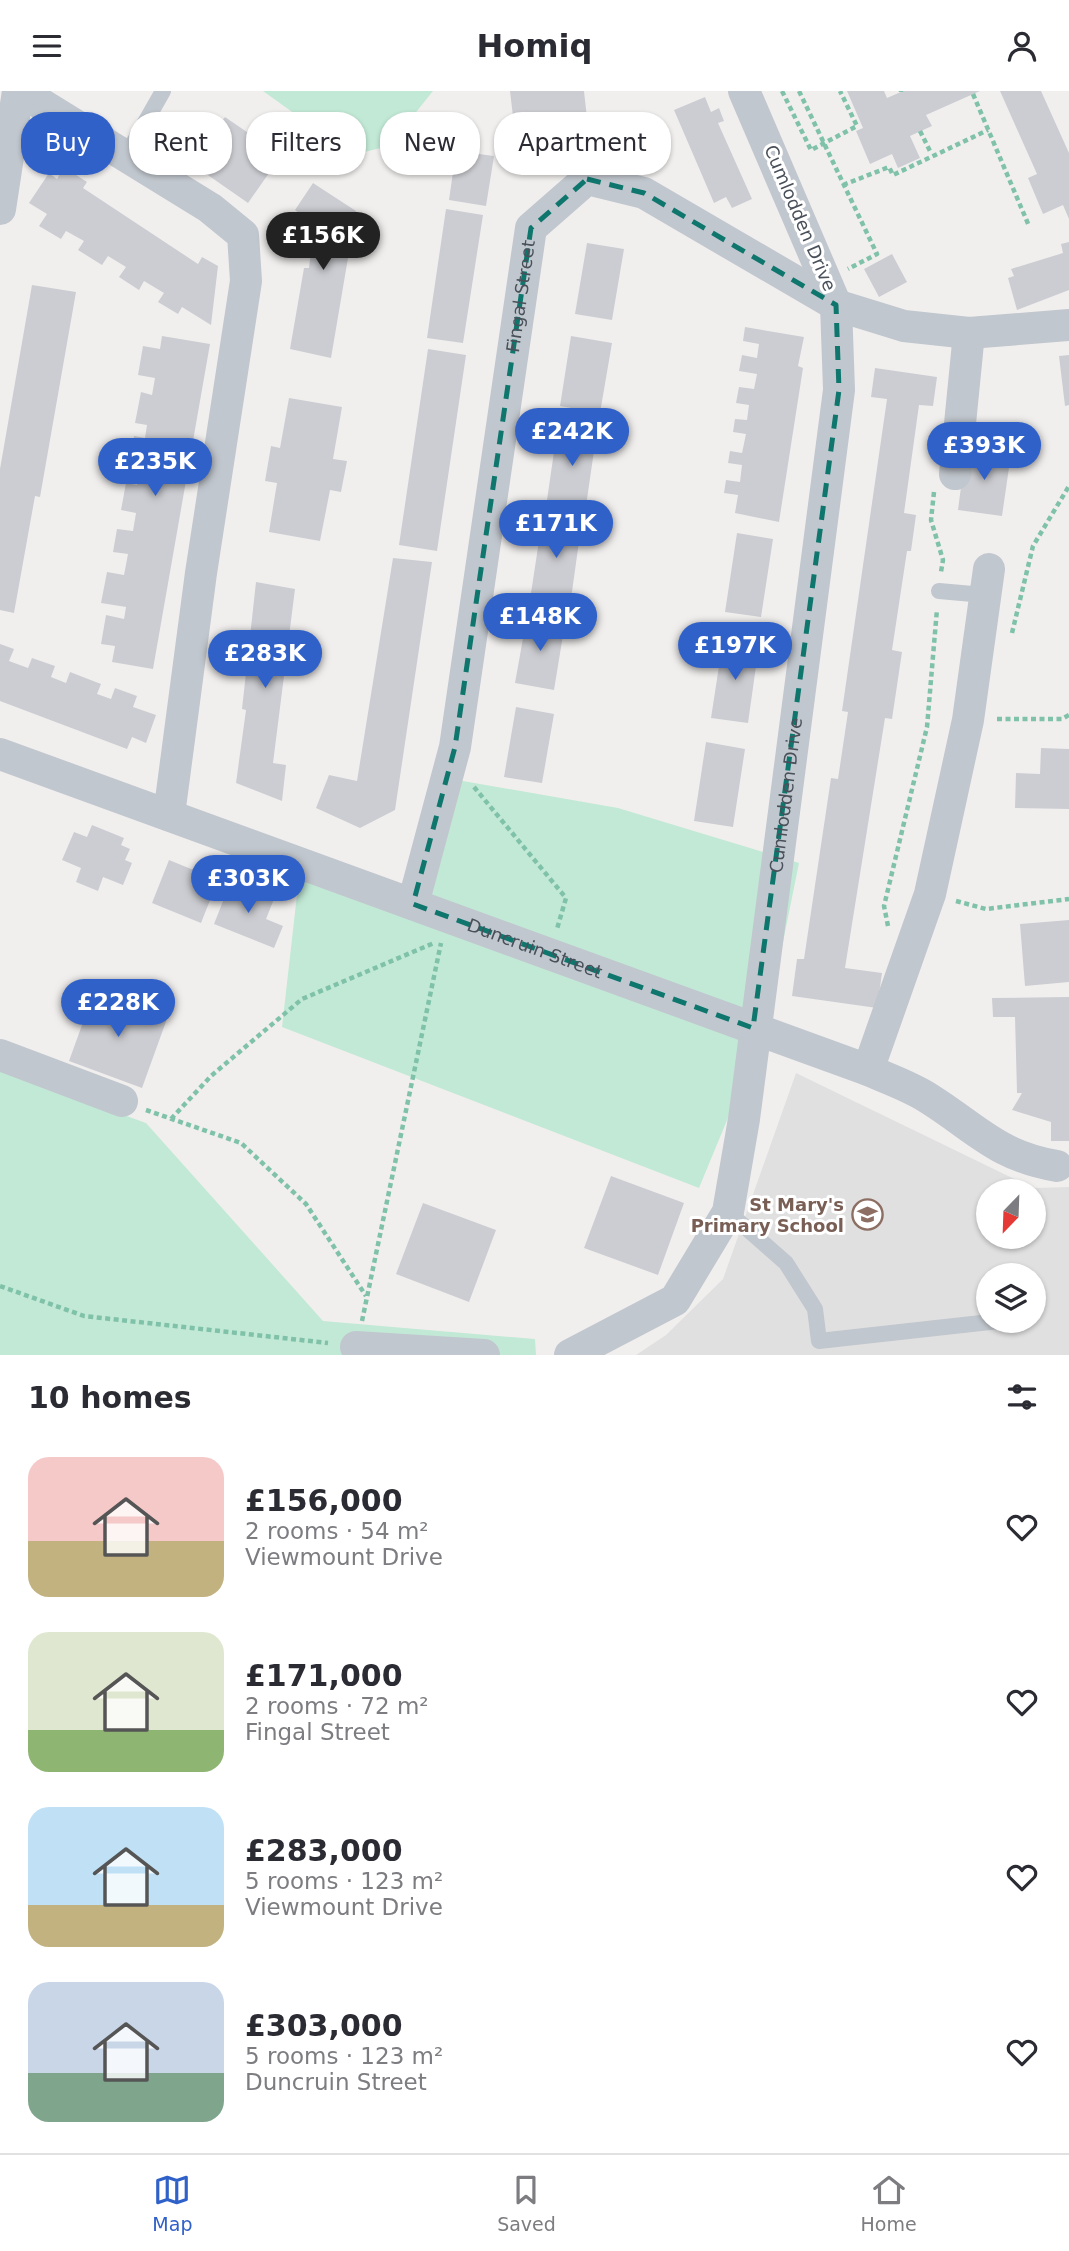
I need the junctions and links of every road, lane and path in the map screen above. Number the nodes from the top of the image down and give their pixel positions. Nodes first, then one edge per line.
1 (19, 91) edge
2 (163, 91) edge
3 (744, 91) edge
4 (782, 91) edge
5 (799, 91) edge
6 (840, 91) edge
7 (973, 94) dead end
8 (988, 130) junction
9 (920, 131) dead end
10 (930, 151) dead end
11 (126, 156) junction
12 (843, 185) junction
13 (0, 209) edge
14 (1029, 226) dead end
15 (832, 292) junction
16 (1069, 325) edge
17 (970, 333) junction
18 (945, 477) joint
19 (1069, 486) edge
20 (987, 582) joint
21 (939, 591) junction
22 (1010, 641) dead end
23 (1069, 715) edge
24 (968, 720) junction
25 (0, 754) edge
26 (452, 758) junction
27 (169, 815) junction
28 (1069, 899) edge
29 (413, 904) junction
30 (986, 909) dead end
31 (889, 930) dead end
32 (549, 954) junction
33 (753, 1028) junction
34 (0, 1055) edge
35 (868, 1070) junction
36 (122, 1101) joint
37 (171, 1119) junction
38 (1057, 1166) dead end
39 (728, 1212) junction
40 (0, 1286) edge
41 (367, 1296) junction
42 (976, 1324) edge
43 (356, 1347) junction
44 (484, 1355) edge
45 (570, 1355) edge

1 - 11 street
1 - 13 street
2 - 11 lane
3 - 15 street, Cumlodden Drive
4 - 6 path, bridge
5 - 12 path
7 - 8 path
8 - 12 path
8 - 14 path
9 - 10 path
11 - 27 street
12 - 15 path
15 - 17 street, Fingal Street
15 - 26 street, Fingal Street
15 - 33 street, Cumlodden Drive
16 - 17 street, Fingal Street
17 - 18 street
18 - 21 path
19 - 22 path
20 - 21 lane
20 - 24 street
21 - 31 path
23 - 24 path
24 - 35 street
25 - 27 street, Duncruin Street
26 - 29 street, Fingal Street
26 - 32 path
27 - 29 street, Duncruin Street
28 - 30 path
29 - 32 street, Duncruin Street
32 - 33 street, Duncruin Street
33 - 35 street, Duncruin Street
33 - 39 street, Cumlodden Drive
34 - 36 street
35 - 38 street, Duncruin Street
36 - 37 path
37 - 41 path
37 - 41 path
39 - 42 lane
39 - 45 street, Cumlodden Drive
40 - 43 path
41 - 43 path
43 - 44 street

